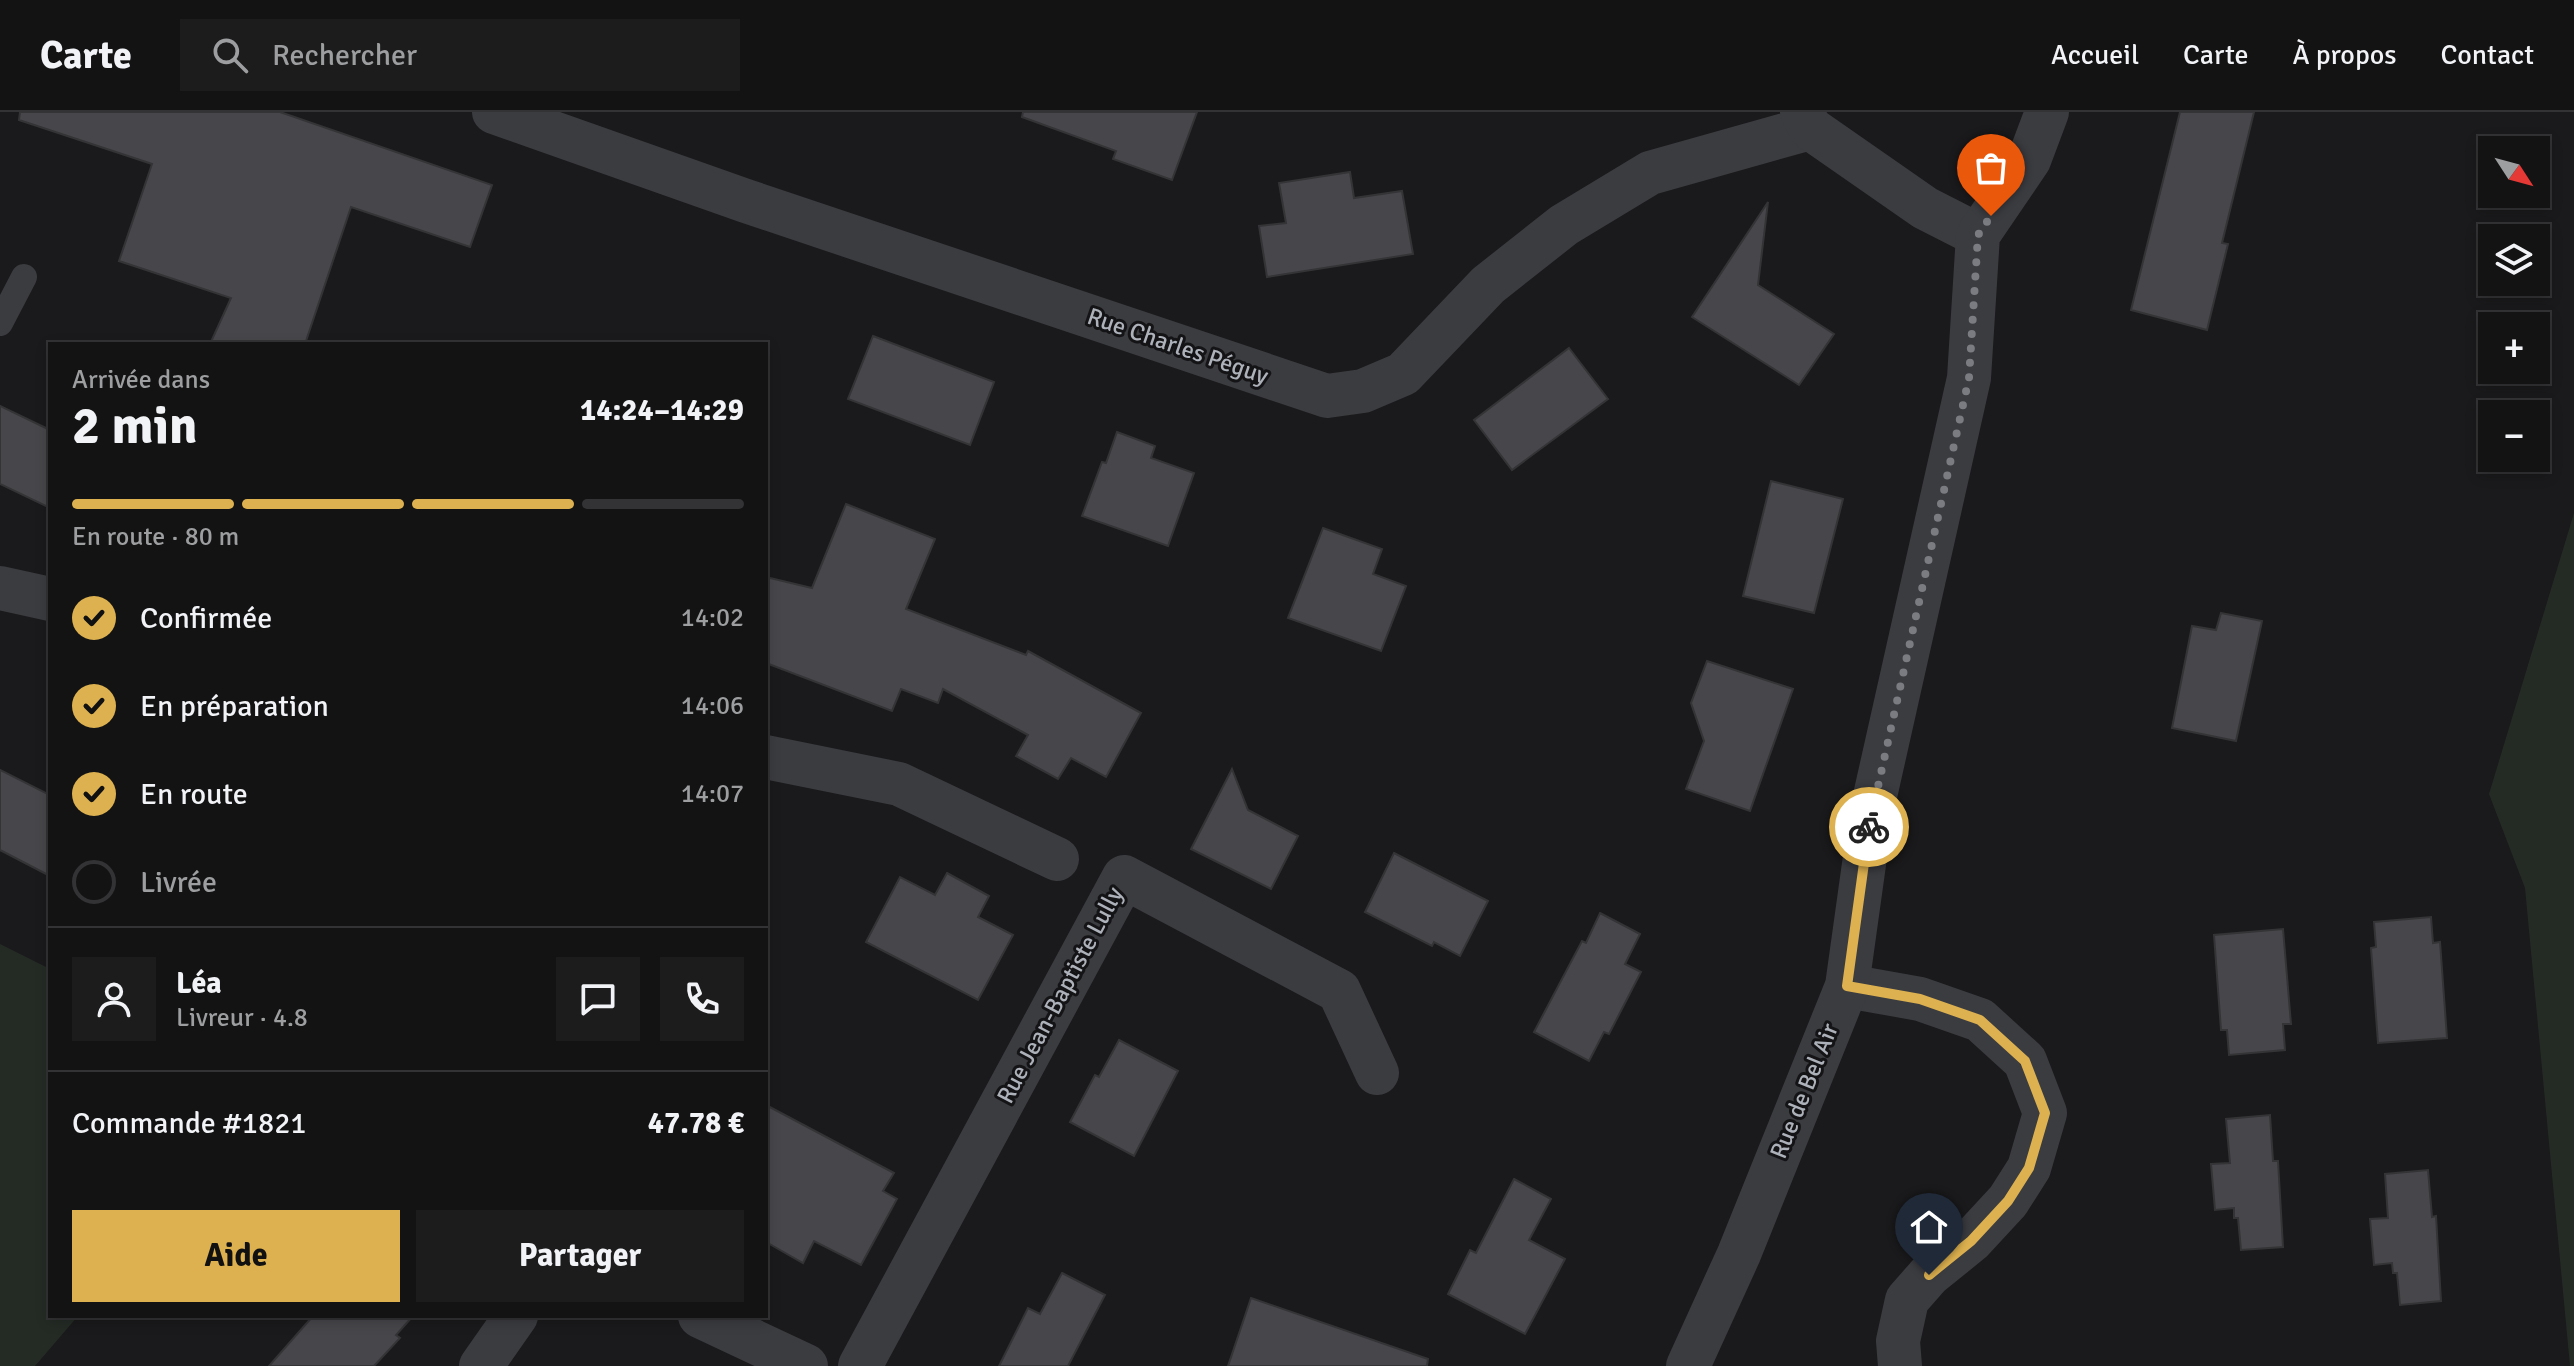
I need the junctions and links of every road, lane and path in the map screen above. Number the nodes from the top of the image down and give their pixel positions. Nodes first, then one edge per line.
1 (494, 112) edge
2 (2047, 112) edge
3 (1806, 120) edge
4 (1978, 235) junction
5 (24, 277) dead end
6 (0, 323) edge
7 (0, 588) edge
8 (48, 599) edge
9 (768, 757) edge
10 (1057, 859) dead end
11 (1847, 986) junction
12 (1377, 1073) dead end
13 (515, 1318) edge
14 (704, 1318) edge
15 (481, 1366) edge
16 (806, 1366) edge
17 (860, 1366) edge
18 (1688, 1366) edge
19 (1900, 1366) edge

1 - 3 street, Rue Charles Péguy
2 - 4 street
3 - 4 street
4 - 11 street, Rue de Bel Air
5 - 6 lane
7 - 8 street
9 - 10 street
11 - 18 street, Rue de Bel Air
11 - 19 street
12 - 17 street, Rue Jean-Baptiste Lully
13 - 15 street
14 - 16 street

